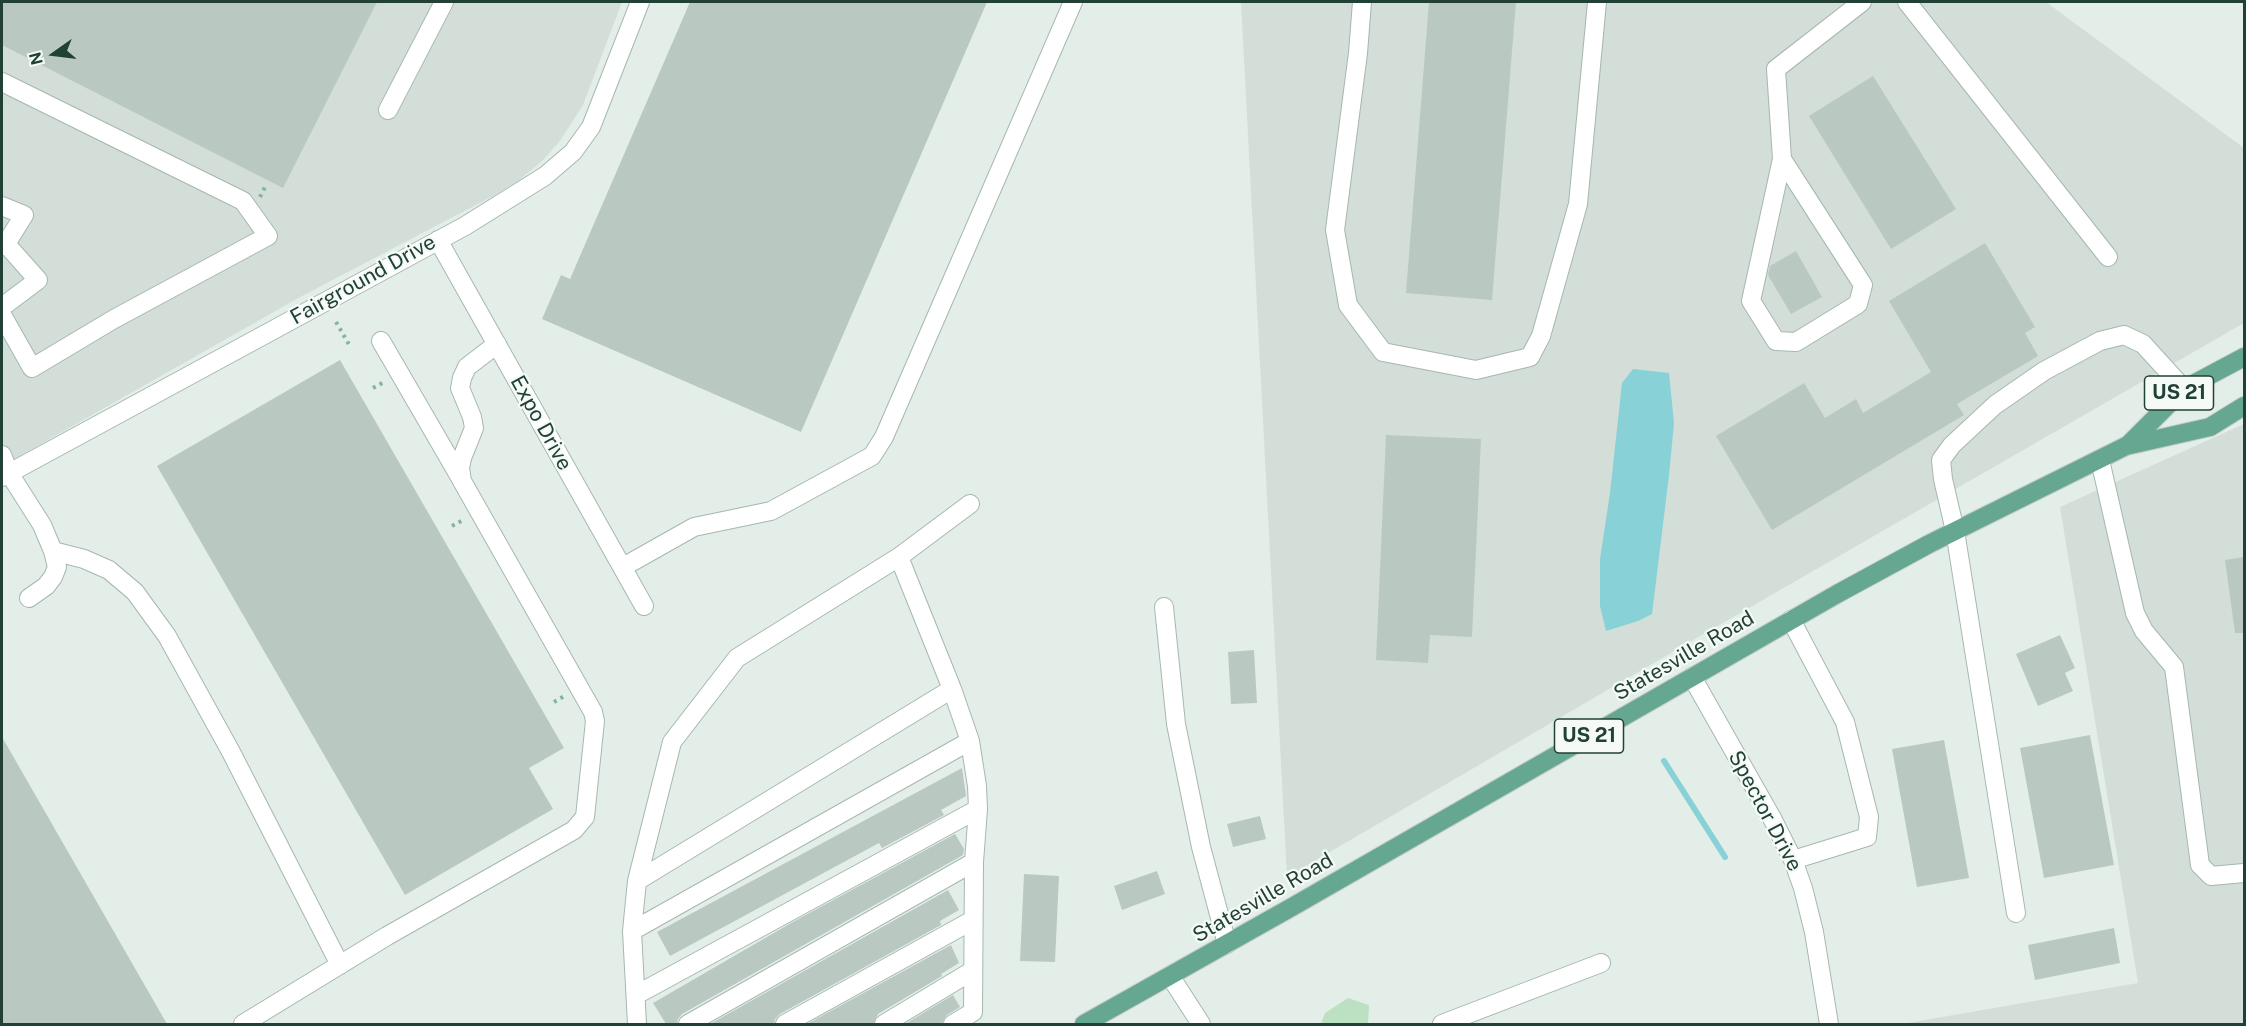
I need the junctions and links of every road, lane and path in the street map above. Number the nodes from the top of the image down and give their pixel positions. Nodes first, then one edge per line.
1 (444, 2) edge
2 (640, 2) edge
3 (1073, 2) edge
4 (1362, 2) edge
5 (1597, 2) edge
6 (1862, 2) edge
7 (1907, 2) edge
8 (2, 82) edge
9 (388, 110) dead end
10 (1782, 159) junction
11 (2, 206) edge
12 (438, 240) junction
13 (4, 245) edge
14 (2108, 257) dead end
15 (2, 307) edge
16 (2, 315) edge
17 (336, 322) dead end
18 (381, 341) dead end
19 (497, 344) junction
20 (351, 348) dead end
21 (2244, 357) edge
22 (2184, 389) junction
23 (2244, 406) edge
24 (2126, 447) junction
25 (2, 455) edge
26 (2100, 460) junction
27 (5, 475) edge
28 (462, 481) junction
29 (970, 504) dead end
30 (1955, 531) junction
31 (54, 551) junction
32 (899, 557) junction
33 (622, 567) junction
34 (29, 598) dead end
35 (644, 606) dead end
36 (1164, 607) dead end
37 (1791, 620) junction
38 (1692, 677) junction
39 (952, 689) junction
40 (970, 741) junction
41 (978, 809) junction
42 (1793, 860) junction
43 (974, 862) junction
44 (2244, 873) edge
45 (637, 881) junction
46 (2016, 913) dead end
47 (973, 920) junction
48 (632, 931) junction
49 (1227, 944) junction
50 (1601, 963) dead end
51 (340, 964) junction
52 (972, 971) junction
53 (1170, 976) junction
54 (636, 995) junction
55 (243, 1024) edge
56 (637, 1024) edge
57 (688, 1024) edge
58 (785, 1024) edge
59 (884, 1024) edge
60 (952, 1024) edge
61 (1084, 1024) edge
62 (1201, 1024) edge
63 (1442, 1024) edge
64 (1829, 1024) edge

1 - 9 street
2 - 12 street, Fairground Drive
3 - 33 street
4 - 5 street
6 - 10 street
7 - 14 street
8 - 16 street
10 - 10 street
11 - 13 street
12 - 19 street, Expo Drive
12 - 27 street, Fairground Drive
13 - 15 street
17 - 20 path
18 - 28 street
19 - 28 street
19 - 33 street, Expo Drive
21 - 22 main road, Statesville Road / US 21
22 - 24 main road, Statesville Road / US 21
22 - 30 street
23 - 24 main road, Statesville Road / US 21
24 - 26 main road, Statesville Road / US 21
25 - 27 street
26 - 30 main road, Statesville Road / US 21
26 - 44 street
27 - 31 street
28 - 51 street
29 - 32 street
30 - 37 main road, Statesville Road / US 21
30 - 46 street
31 - 34 street
31 - 51 street
32 - 39 street
32 - 45 street
33 - 35 street, Expo Drive
36 - 49 street
37 - 38 main road, Statesville Road / US 21
37 - 42 street
38 - 42 street, Spector Drive
38 - 49 main road, Statesville Road / US 21
39 - 40 street
39 - 45 street
40 - 41 street
40 - 48 street
41 - 43 street
41 - 54 street
42 - 64 street, Spector Drive
43 - 47 street
43 - 57 street
45 - 48 street
47 - 52 street
47 - 58 street
48 - 54 street
49 - 53 main road, Statesville Road / US 21
50 - 63 street
51 - 55 street
52 - 59 street
52 - 60 street
53 - 61 main road, Statesville Road / US 21
53 - 62 street
54 - 56 street

